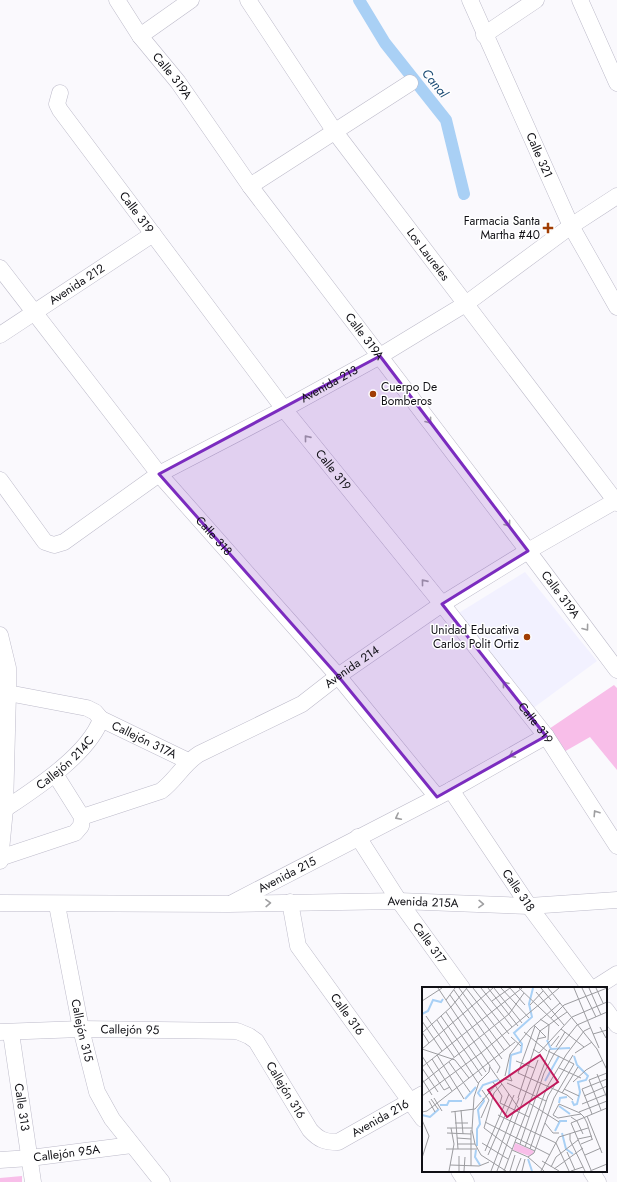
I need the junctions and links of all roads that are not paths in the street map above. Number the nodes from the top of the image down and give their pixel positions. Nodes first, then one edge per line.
1 (117, 0) edge
2 (191, 0) edge
3 (248, 0) edge
4 (470, 0) edge
5 (536, 0) edge
6 (580, 0) edge
7 (484, 35) junction
8 (140, 36) junction
9 (410, 83) dead end
10 (617, 83) edge
11 (60, 93) dead end
12 (335, 132) junction
13 (250, 186) junction
14 (617, 196) edge
15 (571, 226) junction
16 (153, 234) junction
17 (0, 268) edge
18 (467, 303) junction
19 (617, 307) edge
20 (34, 312) junction
21 (0, 335) edge
22 (380, 356) junction
23 (284, 409) junction
24 (159, 474) junction
25 (0, 480) edge
26 (617, 501) edge
27 (528, 551) junction
28 (442, 604) junction
29 (0, 635) edge
30 (617, 670) edge
31 (338, 676) junction
32 (8, 693) junction
33 (101, 719) junction
34 (546, 736) junction
35 (188, 761) junction
36 (56, 774) junction
37 (451, 790) junction
38 (437, 797) junction
39 (5, 809) junction
40 (82, 818) junction
41 (358, 837) junction
42 (617, 846) edge
43 (0, 859) edge
44 (617, 900) edge
45 (399, 901) junction
46 (290, 902) junction
47 (0, 903) edge
48 (228, 904) junction
49 (57, 905) junction
50 (529, 906) junction
51 (617, 974) edge
52 (461, 987) edge
53 (589, 987) edge
54 (597, 987) edge
55 (607, 1011) edge
56 (617, 1025) edge
57 (81, 1029) junction
58 (237, 1031) joint
59 (6, 1032) edge
60 (417, 1097) edge
61 (422, 1115) edge
62 (338, 1142) joint
63 (132, 1145) junction
64 (30, 1158) junction
65 (0, 1160) edge
66 (459, 1172) edge
67 (592, 1172) edge
68 (33, 1182) edge
69 (162, 1182) edge
70 (466, 1182) edge
71 (598, 1182) edge

1 - 8 street, Calle 319A
2 - 8 street
3 - 12 street, Los Laureles
4 - 7 street, Calle 321
5 - 7 street
6 - 10 street
7 - 15 street, Calle 321
8 - 13 street, Calle 319A
9 - 12 street
11 - 16 street, Calle 319
12 - 13 street
12 - 18 street, Los Laureles
13 - 22 street, Calle 319A
14 - 15 street, Avenida 213
15 - 18 street, Avenida 213
15 - 19 street, Calle 321
16 - 20 street, Avenida 212
16 - 23 street, Calle 319
17 - 20 street, Calle 318
18 - 22 street, Avenida 213
18 - 26 street, Los Laureles
20 - 21 street, Avenida 212
20 - 24 street, Calle 318
22 - 23 street, Avenida 213
22 -> 27 street, Calle 319A
23 - 24 street, Avenida 213
28 -> 23 street, Calle 319
24 - 25 street, Avenida 213
24 - 31 street, Calle 318
26 - 27 street, Avenida 214
27 - 28 street, Avenida 214
27 -> 30 street, Calle 319A
28 - 31 street, Avenida 214
34 -> 28 street, Calle 319
29 - 32 street
31 - 35 street, Avenida 214
31 - 38 street, Calle 318
32 - 33 street
32 - 39 street
33 - 35 street, Callejón 317A
33 - 36 street, Callejón 214C
34 -> 37 street, Avenida 215
42 -> 34 street, Calle 319
35 - 40 street, Avenida 214
36 - 39 street, Callejón 214C
36 - 40 street
37 - 38 street, Avenida 215
37 - 50 street, Calle 318
38 -> 41 street, Avenida 215
39 - 43 street
40 - 43 street
41 - 45 street, Calle 317
41 - 48 street, Avenida 215
44 - 50 street, Avenida 215A
45 - 46 street, Avenida 215A
45 -> 50 street, Avenida 215A
45 - 52 street, Calle 317
48 -> 46 street, Avenida 215A
46 - 60 street, Calle 316
47 - 49 street, Avenida 215
48 - 49 street, Avenida 215
49 - 57 street, Callejón 315
50 - 53 street, Calle 318
51 - 54 street
55 - 56 street
57 - 58 street, Callejón 95
57 - 59 street, Callejón 95
57 - 63 street, Callejón 315
58 - 62 street, Callejón 316
59 - 64 street, Calle 313
60 - 61 street, Calle 316
60 - 62 street, Avenida 216
63 - 64 street, Callejón 95A
63 - 69 street, Callejón 315
64 - 65 street, Callejón 95A
64 - 68 street, Calle 313
66 - 70 street
67 - 71 street

